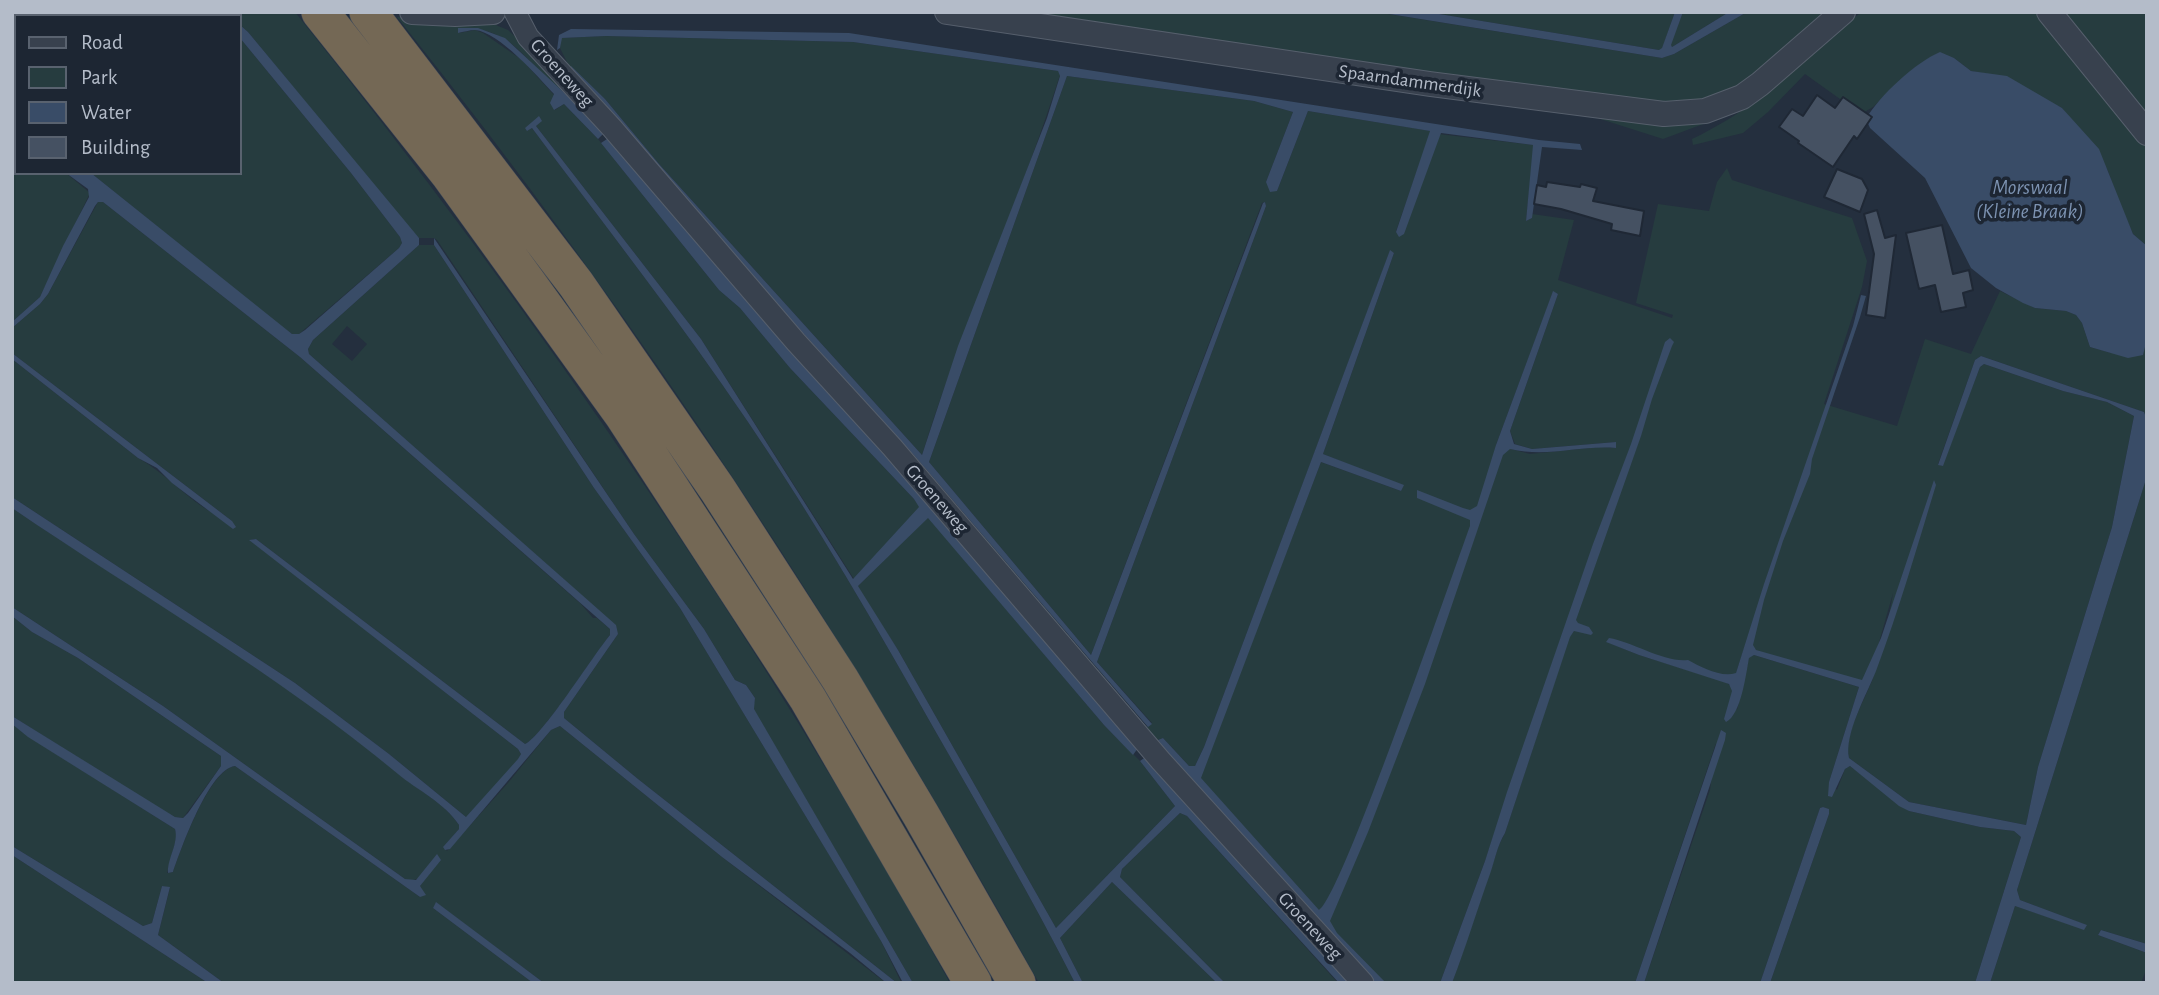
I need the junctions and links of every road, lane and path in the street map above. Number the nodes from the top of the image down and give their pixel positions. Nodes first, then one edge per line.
1 (320, 12) edge
2 (368, 12) edge
3 (412, 12) edge
4 (493, 12) edge
5 (515, 12) edge
6 (947, 12) edge
7 (1843, 12) edge
8 (2054, 16) edge
9 (2147, 133) edge
10 (973, 983) edge
11 (1017, 983) edge
12 (1363, 983) edge

1 - 10 highway
2 - 11 highway
3 - 4 street
5 - 12 street, Groeneweg
6 - 7 street, Spaarndammerdijk
8 - 9 street

